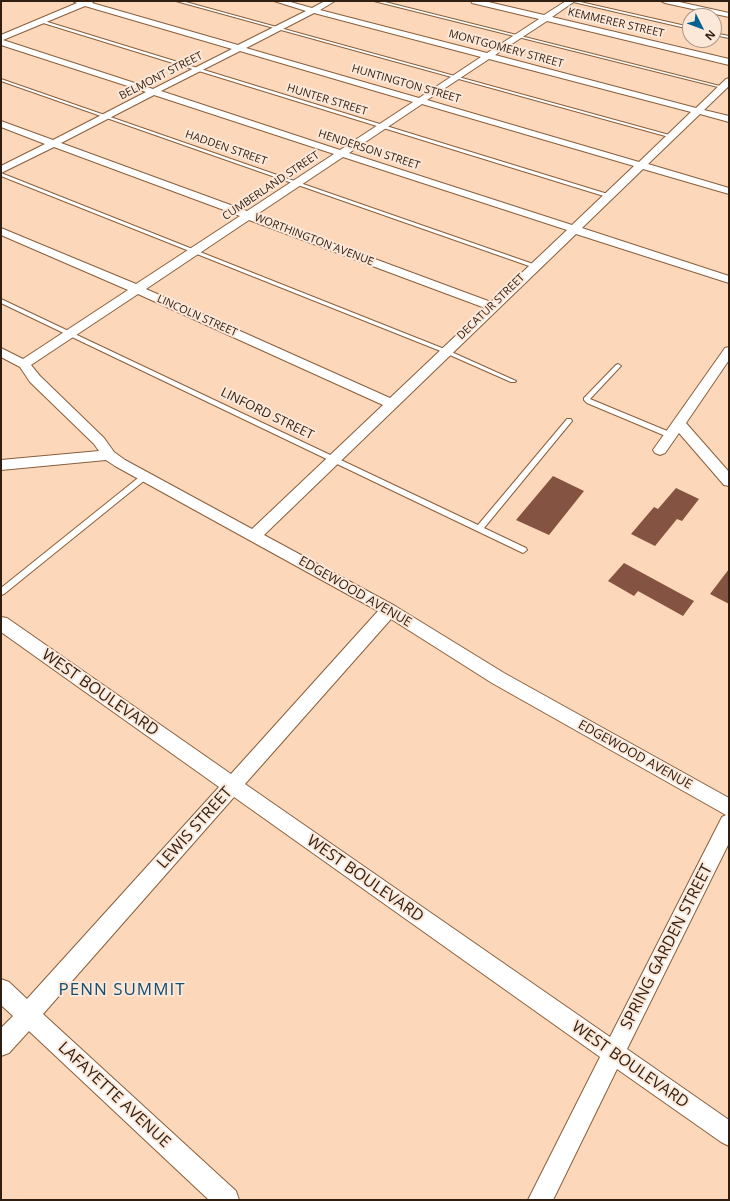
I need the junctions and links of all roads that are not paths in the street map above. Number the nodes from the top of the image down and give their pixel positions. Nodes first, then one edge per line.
1 (178, 1) edge
2 (278, 1) edge
3 (331, 1) edge
4 (376, 1) edge
5 (475, 1) edge
6 (571, 1) edge
7 (665, 1) edge
8 (84, 2) edge
9 (313, 10) junction
10 (727, 12) edge
11 (546, 18) junction
12 (40, 21) junction
13 (682, 26) edge
14 (278, 28) junction
15 (518, 36) junction
16 (1, 38) edge
17 (1, 42) edge
18 (239, 48) junction
19 (489, 56) junction
20 (729, 62) edge
21 (196, 70) junction
22 (456, 77) junction
23 (1, 80) edge
24 (726, 84) edge
25 (153, 92) junction
26 (420, 101) junction
27 (698, 111) junction
28 (105, 116) junction
29 (729, 119) edge
30 (1, 124) edge
31 (382, 126) junction
32 (671, 136) junction
33 (54, 143) junction
34 (342, 153) junction
35 (642, 165) junction
36 (1, 170) edge
37 (1, 174) edge
38 (297, 183) junction
39 (729, 191) edge
40 (609, 196) junction
41 (249, 215) junction
42 (574, 229) junction
43 (1, 231) edge
44 (195, 251) junction
45 (534, 266) junction
46 (729, 280) edge
47 (136, 289) junction
48 (1, 300) edge
49 (492, 306) junction
50 (70, 333) junction
51 (445, 351) junction
52 (729, 351) edge
53 (1, 352) edge
54 (24, 364) junction
55 (618, 366) dead end
56 (513, 381) dead end
57 (391, 403) junction
58 (569, 420) dead end
59 (674, 429) junction
60 (660, 450) dead end
61 (109, 455) junction
62 (333, 459) junction
63 (1, 465) edge
64 (146, 476) junction
65 (729, 481) edge
66 (479, 529) junction
67 (254, 536) junction
68 (523, 550) dead end
69 (1, 592) edge
70 (389, 610) junction
71 (1, 623) edge
72 (233, 786) junction
73 (729, 808) edge
74 (729, 823) edge
75 (1, 990) edge
76 (28, 1015) junction
77 (1, 1045) edge
78 (613, 1054) junction
79 (729, 1134) edge
80 (227, 1200) edge
81 (540, 1200) edge

1 - 14 lane
2 - 9 street, MONTGOMERY STREET
3 - 9 street, BELMONT STREET
4 - 15 lane
5 - 11 street, KEMMERER STREET
6 - 11 street, CUMBERLAND STREET
6 - 13 lane
7 - 10 street
8 - 12 street
8 - 18 street, HUNTINGTON STREET
9 - 14 street, BELMONT STREET
9 - 19 street, MONTGOMERY STREET
11 - 15 street, CUMBERLAND STREET
11 - 20 street, KEMMERER STREET
12 - 16 street
12 - 21 lane, HUNTER STREET
14 - 18 street, BELMONT STREET
14 - 22 lane
15 - 19 street, CUMBERLAND STREET
15 - 24 lane
17 - 25 street, HENDERSON STREET
18 - 21 street, BELMONT STREET
18 - 26 street, HUNTINGTON STREET
19 - 22 street, CUMBERLAND STREET
19 - 27 street, MONTGOMERY STREET
21 - 25 street, BELMONT STREET
21 - 31 lane, HUNTER STREET
22 - 26 street, CUMBERLAND STREET
22 - 32 lane
23 - 28 lane, HADDEN STREET
24 - 27 street, DECATUR STREET
25 - 28 street, BELMONT STREET
25 - 34 street, HENDERSON STREET
26 - 31 street, CUMBERLAND STREET
26 - 35 street, HUNTINGTON STREET
27 - 29 street, MONTGOMERY STREET
27 - 32 street, DECATUR STREET
28 - 33 street, BELMONT STREET
28 - 38 lane, HADDEN STREET
30 - 33 street, WORTHINGTON AVENUE
31 - 34 street, CUMBERLAND STREET
31 - 40 lane, HUNTER STREET
32 - 35 street, DECATUR STREET
33 - 36 street, BELMONT STREET
33 - 41 street, WORTHINGTON AVENUE
34 - 38 street, CUMBERLAND STREET
34 - 42 street, HENDERSON STREET
35 - 39 street, HUNTINGTON STREET
35 - 40 street, DECATUR STREET
37 - 44 lane
38 - 41 street, CUMBERLAND STREET
38 - 45 lane, HADDEN STREET
40 - 42 street, DECATUR STREET
41 - 44 street, CUMBERLAND STREET
41 - 49 street, WORTHINGTON AVENUE
42 - 45 street, DECATUR STREET
42 - 46 street, HENDERSON STREET
43 - 47 street, LINCOLN STREET
44 - 47 street, CUMBERLAND STREET
44 - 51 lane
45 - 49 street, DECATUR STREET
47 - 50 street, CUMBERLAND STREET
47 - 57 street, LINCOLN STREET
48 - 50 lane, LINFORD STREET
49 - 51 street, DECATUR STREET
50 - 54 street, CUMBERLAND STREET
50 - 62 lane, LINFORD STREET
51 - 56 lane
51 - 57 street, DECATUR STREET
52 - 59 street
53 - 54 street, EDGEWOOD AVENUE
54 - 61 street, EDGEWOOD AVENUE
55 - 59 lane
57 - 62 street, DECATUR STREET
58 - 66 lane
59 - 60 street
59 - 65 street
61 - 63 street
61 - 64 street, EDGEWOOD AVENUE
62 - 66 lane, LINFORD STREET
62 - 67 street, DECATUR STREET
64 - 67 street, EDGEWOOD AVENUE
64 - 69 lane
66 - 68 lane, LINFORD STREET
67 - 70 street, EDGEWOOD AVENUE
70 - 72 street, LEWIS STREET
70 - 73 street, EDGEWOOD AVENUE
71 - 72 street, WEST BOULEVARD
72 - 76 street, LEWIS STREET
72 - 78 street, WEST BOULEVARD
74 - 78 street, SPRING GARDEN STREET
75 - 76 street, LAFAYETTE AVENUE
76 - 77 street, LEWIS STREET
76 - 80 street, LAFAYETTE AVENUE
78 - 79 street, WEST BOULEVARD
78 - 81 street, SPRING GARDEN STREET

